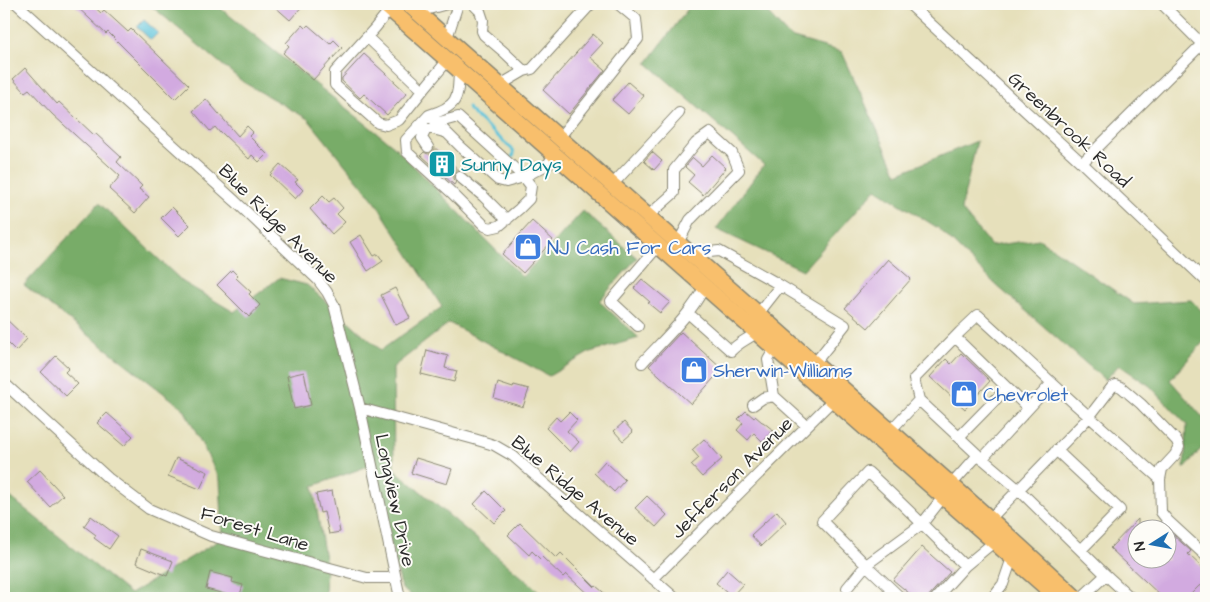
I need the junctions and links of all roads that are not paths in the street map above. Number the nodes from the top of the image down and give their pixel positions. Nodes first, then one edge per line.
1 (17, 4) edge
2 (448, 4) edge
3 (458, 4) edge
4 (473, 4) edge
5 (591, 4) edge
6 (618, 4) edge
7 (909, 4) edge
8 (1162, 4) edge
9 (387, 6) edge
10 (413, 8) edge
11 (367, 37) junction
12 (447, 38) junction
13 (1204, 42) edge
14 (454, 64) junction
15 (524, 71) junction
16 (500, 85) junction
17 (423, 90) junction
18 (679, 113) dead end
19 (432, 119) junction
20 (445, 132) junction
21 (559, 138) junction
22 (428, 147) dead end
23 (555, 154) junction
24 (1082, 163) junction
25 (460, 177) tunnel mouth
26 (524, 177) junction
27 (612, 185) junction
28 (648, 216) junction
29 (507, 220) junction
30 (678, 243) junction
31 (659, 245) junction
32 (690, 254) junction
33 (1206, 281) edge
34 (705, 286) junction
35 (780, 286) junction
36 (688, 313) junction
37 (758, 314) junction
38 (638, 326) dead end
39 (757, 332) junction
40 (957, 334) junction
41 (775, 348) junction
42 (642, 363) dead end
43 (814, 364) junction
44 (4, 383) edge
45 (1052, 383) junction
46 (1007, 388) junction
47 (774, 396) junction
48 (834, 400) junction
49 (919, 400) junction
50 (753, 406) dead end
51 (360, 408) junction
52 (1028, 408) junction
53 (1089, 416) junction
54 (807, 426) junction
55 (890, 431) junction
56 (959, 437) junction
57 (1056, 450) junction
58 (980, 457) junction
59 (1160, 479) junction
60 (1018, 489) junction
61 (947, 491) junction
62 (990, 519) junction
63 (922, 524) junction
64 (994, 542) junction
65 (1081, 550) junction
66 (1206, 556) edge
67 (1012, 558) junction
68 (866, 565) junction
69 (965, 566) junction
70 (1106, 575) junction
71 (395, 578) junction
72 (653, 578) junction
73 (847, 588) dead end
74 (892, 590) junction
75 (1124, 596) edge
76 (400, 598) edge
77 (675, 598) edge
78 (884, 598) edge
79 (901, 598) edge
80 (936, 598) edge
81 (992, 598) edge
82 (1058, 598) edge
83 (1076, 598) edge
84 (1081, 598) edge

1 - 51 street, Blue Ridge Avenue
2 - 10 street
3 - 12 street
4 - 15 street
5 - 15 street
6 - 21 street
7 - 24 street, Greenbrook Road
8 - 13 street
9 - 11 street
9 - 14 highway
10 - 12 highway
11 - 17 street
11 - 17 street
12 - 16 highway
13 - 24 street
14 - 17 street
14 - 19 street
14 - 23 highway
15 - 16 street
16 - 21 highway
18 - 27 street
19 - 20 street
19 - 26 street
19 - 29 street
20 - 22 street
20 - 26 street
21 - 27 highway
23 - 26 street
23 - 31 highway
24 - 33 street, Greenbrook Road
25 - 29 street
26 - 29 street
27 - 28 highway
28 - 30 highway
28 - 30 street
30 - 32 highway
31 - 34 highway
31 - 38 street
32 - 35 street
32 - 37 highway
34 - 36 street
34 - 39 highway
35 - 37 street
35 - 43 street
36 - 39 street
36 - 42 street
37 - 43 highway
39 - 41 highway
40 - 45 street
40 - 46 street
40 - 49 street
41 - 47 street
41 - 48 highway
43 - 55 highway
44 - 71 street, Forest Lane
45 - 52 street
45 - 53 street
46 - 52 street
46 - 56 street
47 - 50 street
47 - 54 street
48 - 54 street, Jefferson Avenue
48 - 61 highway
49 - 55 street
49 - 56 street
51 - 71 street, Longview Drive
51 - 72 street, Blue Ridge Avenue
52 - 58 street
53 - 57 street
53 - 59 street
53 - 59 street
54 - 72 street, Jefferson Avenue
55 - 61 highway
56 - 58 street
57 - 60 street
57 - 65 street
58 - 60 street
58 - 61 street
59 - 66 street
60 - 62 street
60 - 65 street
61 - 62 highway
61 - 63 street
61 - 64 highway
62 - 83 highway
63 - 68 street
63 - 68 street
63 - 69 street
64 - 67 highway
64 - 69 street
65 - 70 street
67 - 81 street
67 - 82 highway
68 - 73 street
68 - 74 street
69 - 80 street
70 - 75 street
70 - 84 street
71 - 76 street, Longview Drive
72 - 77 street, Blue Ridge Avenue
74 - 78 street
74 - 79 street

